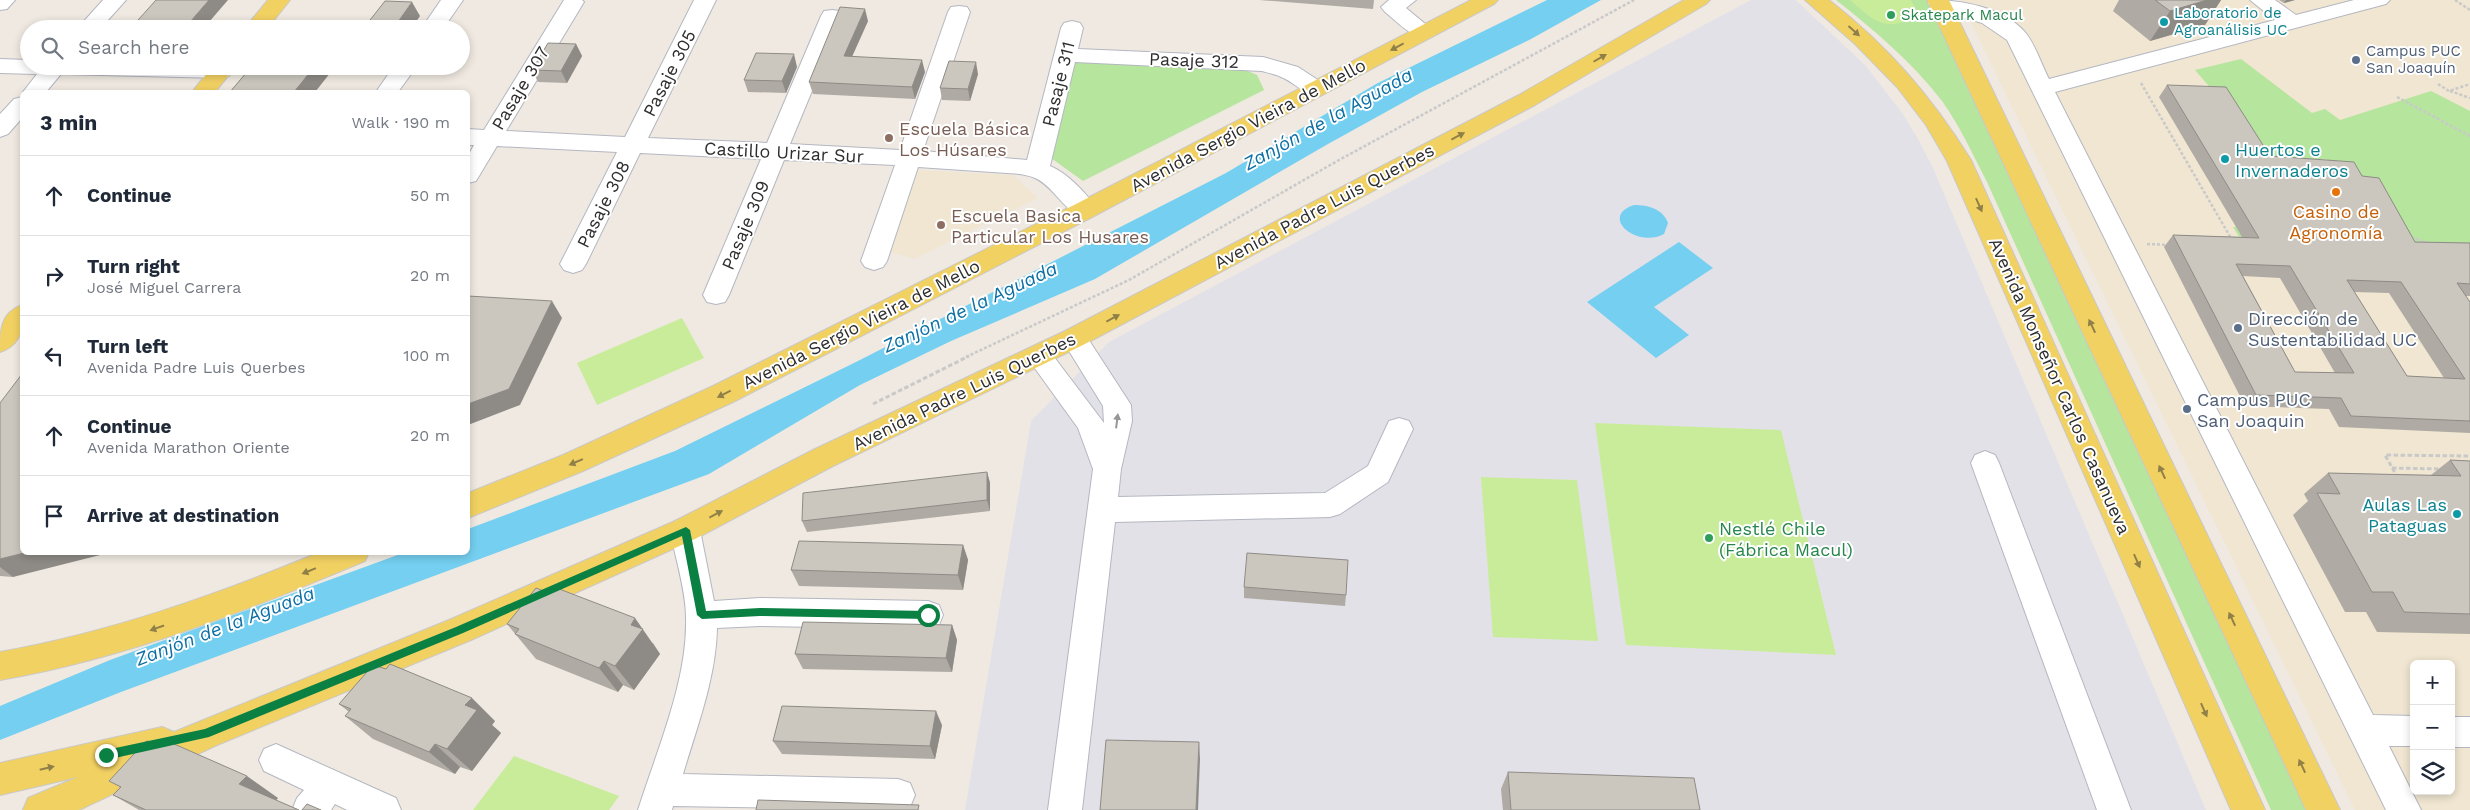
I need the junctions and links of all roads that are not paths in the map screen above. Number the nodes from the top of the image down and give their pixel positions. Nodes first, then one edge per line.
1 (4, 0) edge
2 (115, 0) edge
3 (278, 0) edge
4 (452, 0) edge
5 (705, 0) edge
6 (1405, 0) edge
7 (1487, 0) edge
8 (1699, 0) edge
9 (1816, 0) edge
10 (2261, 0) edge
11 (2379, 0) edge
12 (1938, 1) edge
13 (572, 2) dead end
14 (0, 4) edge
15 (959, 12) dead end
16 (832, 16) dead end
17 (96, 20) edge
18 (262, 20) edge
19 (438, 20) edge
20 (2293, 23) junction
21 (1072, 28) dead end
22 (1424, 32) junction
23 (2023, 50) junction
24 (1066, 54) junction
25 (0, 66) edge
26 (20, 66) edge
27 (48, 75) edge
28 (217, 75) edge
29 (399, 75) edge
30 (2078, 79) junction
31 (2042, 88) junction
32 (1316, 89) junction
33 (36, 90) edge
34 (205, 90) edge
35 (388, 90) edge
36 (20, 106) edge
37 (0, 129) edge
38 (479, 138) edge
39 (633, 145) junction
40 (776, 152) junction
41 (908, 158) junction
42 (470, 168) edge
43 (1037, 169) junction
44 (1085, 210) junction
45 (874, 261) dead end
46 (573, 264) dead end
47 (716, 295) dead end
48 (20, 317) edge
49 (1074, 338) junction
50 (0, 342) edge
51 (1038, 356) junction
52 (1399, 430) dead end
53 (1985, 463) dead end
54 (1107, 468) junction
55 (470, 505) edge
56 (1102, 510) junction
57 (686, 530) junction
58 (347, 555) edge
59 (702, 615) junction
60 (928, 615) dead end
61 (0, 666) edge
62 (2364, 730) junction
63 (2410, 731) edge
64 (2455, 732) edge
65 (2470, 732) edge
66 (205, 734) junction
67 (276, 760) dead end
68 (0, 779) edge
69 (330, 785) junction
70 (898, 795) dead end
71 (658, 800) edge
72 (40, 810) edge
73 (309, 810) edge
74 (384, 810) edge
75 (1065, 810) edge
76 (2114, 810) edge
77 (2248, 810) edge
78 (2323, 810) edge
79 (2404, 810) edge

1 - 14 street
2 - 17 street
3 - 18 main road
4 - 19 street
5 - 39 street, Pasaje 305
6 - 22 street
7 - 22 main road, Avenida Sergio Vieira de Mello
49 -> 8 main road, Avenida Padre Luis Querbes
9 -> 77 main road, Avenida Monseñor Carlos Casanueva
10 - 20 street
11 - 20 street
12 - 23 street
78 -> 12 main road
13 - 38 street, Pasaje 307
15 - 41 street
16 - 40 street, Pasaje 309
20 - 30 street
21 - 24 street, Pasaje 311
22 -> 32 main road, Avenida Sergio Vieira de Mello
23 - 30 street
23 - 31 street
24 - 32 street, Pasaje 312
24 - 43 street, Pasaje 311
25 - 26 street
27 - 33 street
28 - 34 main road
29 - 35 street
30 - 31 street
31 - 62 street
32 - 44 main road, Avenida Sergio Vieira de Mello
36 - 37 street
38 - 39 street, Castillo Urizar Sur
38 - 42 street, Pasaje 307
39 - 40 street, Castillo Urizar Sur
39 - 46 street, Pasaje 308
40 - 41 street, Castillo Urizar Sur
40 - 47 street, Pasaje 309
41 - 43 street, Castillo Urizar Sur
41 - 45 street
43 - 44 street, Castillo Urizar Sur
44 -> 55 main road, Avenida Sergio Vieira de Mello
48 - 50 main road
49 - 51 main road, Avenida Padre Luis Querbes
54 -> 49 street
51 - 54 street
57 -> 51 main road, Avenida Padre Luis Querbes
52 - 56 street
53 - 76 street
54 - 56 street
56 - 75 street
57 - 59 street
57 - 66 main road, Avenida Padre Luis Querbes
58 -> 61 main road
59 - 60 street
59 - 71 street
62 - 63 street
62 - 79 street
64 - 65 street
68 -> 66 main road
66 - 72 main road
67 - 69 street
69 - 73 street
69 - 74 street
70 - 71 street

